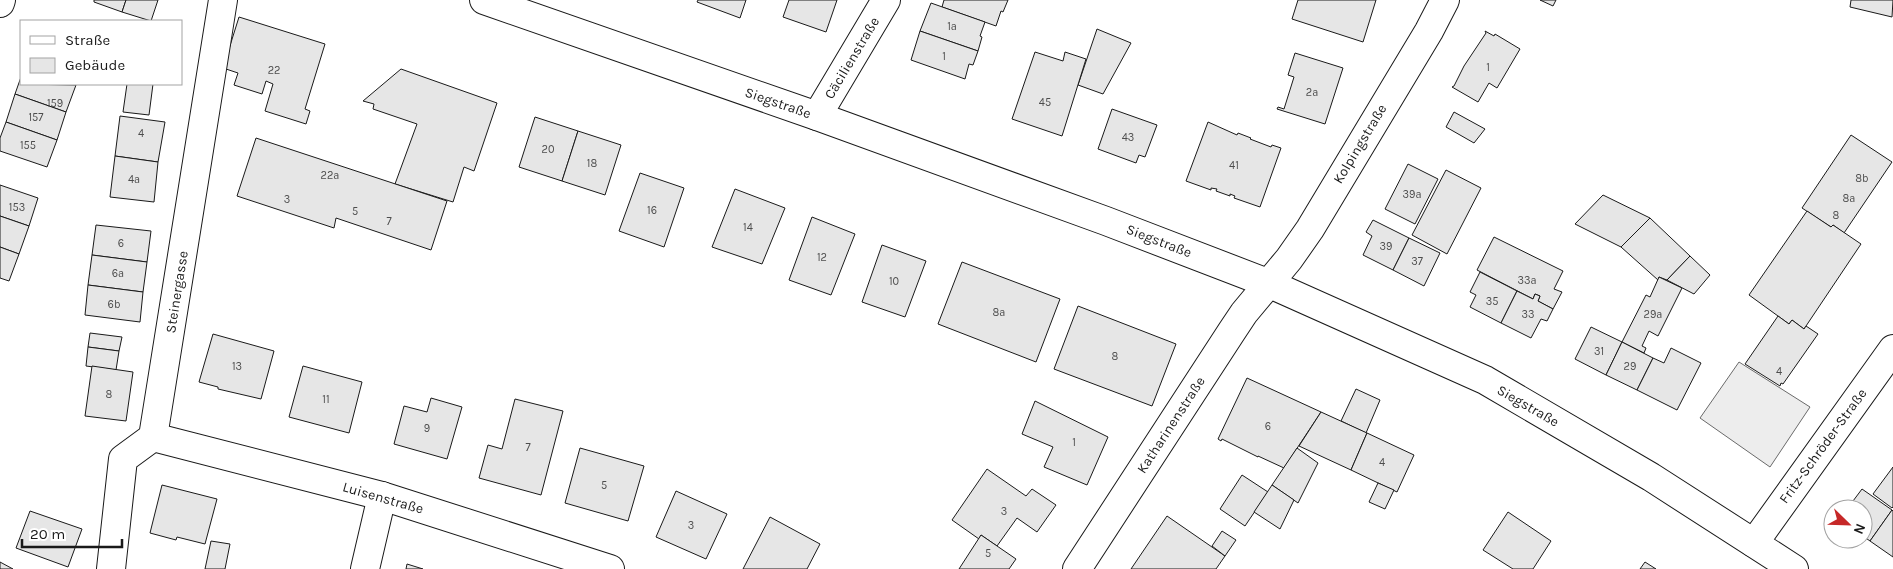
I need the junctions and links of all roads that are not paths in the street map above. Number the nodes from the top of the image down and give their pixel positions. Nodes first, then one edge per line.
1 (223, 0) edge
2 (484, 0) edge
3 (886, 0) edge
4 (1445, 0) edge
5 (817, 116) junction
6 (1270, 284) junction
7 (1893, 349) edge
8 (153, 437) junction
9 (382, 496) junction
10 (1754, 543) junction
11 (111, 569) edge
12 (365, 569) edge
13 (610, 569) edge
14 (1077, 569) edge
15 (1794, 569) edge

1 - 8 street, Steinergasse
2 - 5 street, Siegstraße
3 - 5 street, Cäcilienstraße
4 - 6 street, Kolpingstraße
5 - 6 street, Siegstraße
6 - 10 street, Siegstraße
6 - 14 street, Katharinenstraße
7 - 10 street, Fritz-Schröder-Straße
8 - 9 street, Luisenstraße
8 - 11 street
9 - 12 street
9 - 13 street, Luisenstraße
10 - 15 street, Siegstraße

